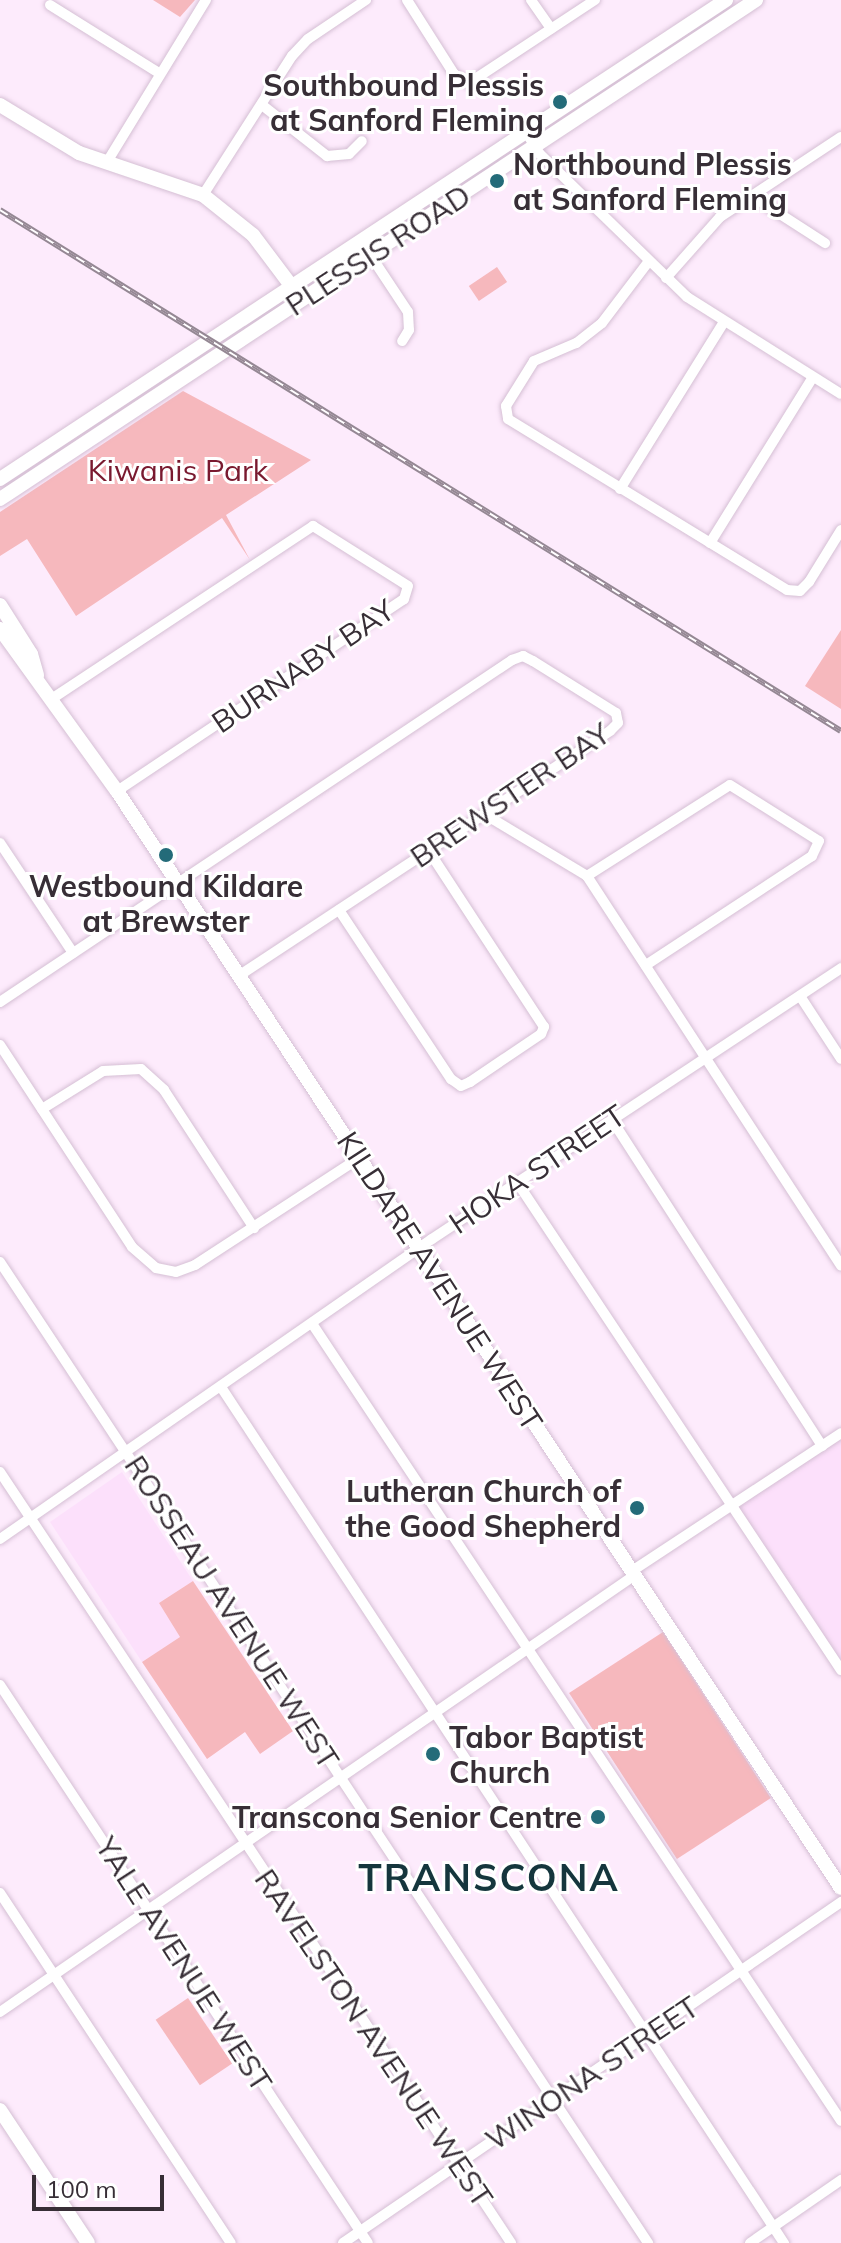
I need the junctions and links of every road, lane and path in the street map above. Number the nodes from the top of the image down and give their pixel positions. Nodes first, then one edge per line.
1 (206, 0) edge
2 (366, 0) edge
3 (407, 0) edge
4 (531, 0) edge
5 (595, 0) edge
6 (726, 0) edge
7 (756, 0) edge
8 (50, 5) dead end
9 (551, 29) junction
10 (159, 73) junction
11 (0, 105) edge
12 (262, 105) junction
13 (526, 132) junction
14 (841, 137) edge
15 (362, 141) dead end
16 (534, 146) junction
17 (107, 162) junction
18 (203, 195) junction
19 (752, 196) junction
20 (361, 241) junction
21 (825, 243) dead end
22 (371, 255) junction
23 (649, 261) junction
24 (666, 278) junction
25 (292, 286) junction
26 (302, 300) junction
27 (724, 322) junction
28 (402, 341) dead end
29 (813, 377) junction
30 (841, 394) edge
31 (0, 479) edge
32 (620, 489) junction
33 (0, 499) edge
34 (841, 530) edge
35 (710, 543) junction
36 (0, 605) edge
37 (2, 639) edge
38 (37, 676) junction
39 (53, 698) junction
40 (117, 791) junction
41 (486, 815) junction
42 (0, 843) edge
43 (429, 851) junction
44 (4, 859) edge
45 (587, 876) junction
46 (177, 884) junction
47 (339, 910) junction
48 (73, 953) junction
49 (646, 965) junction
50 (841, 968) edge
51 (238, 976) junction
52 (800, 996) junction
53 (0, 1002) edge
54 (0, 1045) edge
55 (706, 1058) junction
56 (841, 1059) edge
57 (42, 1109) junction
58 (612, 1120) junction
59 (359, 1158) junction
60 (517, 1182) junction
61 (254, 1228) junction
62 (419, 1250) junction
63 (0, 1262) edge
64 (841, 1265) edge
65 (313, 1325) junction
66 (221, 1387) junction
67 (841, 1433) edge
68 (822, 1446) junction
69 (126, 1452) junction
70 (0, 1472) edge
71 (731, 1506) junction
72 (30, 1518) junction
73 (0, 1539) edge
74 (633, 1573) junction
75 (529, 1646) junction
76 (841, 1670) edge
77 (0, 1685) edge
78 (435, 1713) junction
79 (341, 1778) junction
80 (245, 1844) junction
81 (841, 1888) edge
82 (0, 1893) edge
83 (841, 1902) edge
84 (148, 1910) junction
85 (743, 1971) junction
86 (54, 1974) junction
87 (0, 2012) edge
88 (649, 2036) junction
89 (553, 2099) junction
90 (0, 2110) edge
91 (841, 2121) edge
92 (458, 2164) junction
93 (841, 2180) edge
94 (774, 2227) junction
95 (360, 2231) junction
96 (88, 2243) edge
97 (231, 2243) edge
98 (343, 2243) edge
99 (368, 2243) edge
100 (511, 2243) edge
101 (648, 2243) edge
102 (750, 2243) edge
103 (784, 2243) edge

1 - 10 street
2 - 12 street
3 - 9 street
4 - 9 street
5 - 9 street
6 - 13 street, PLESSIS ROAD
7 - 16 street, PLESSIS ROAD
8 - 10 street
10 - 17 street
11 - 17 street
12 - 15 street
12 - 18 street
13 - 16 street
13 - 20 street, PLESSIS ROAD
14 - 19 street
16 - 22 street, PLESSIS ROAD
16 - 23 street
17 - 18 street
18 - 25 street
19 - 21 street
19 - 24 street
20 - 22 street
20 - 25 street, PLESSIS ROAD
22 - 26 street, PLESSIS ROAD
22 - 28 street
23 - 24 street
23 - 32 street
24 - 27 street
25 - 26 street
25 - 31 street, PLESSIS ROAD
26 - 33 street, PLESSIS ROAD
27 - 29 street
27 - 32 street
29 - 30 street
29 - 35 street
32 - 35 street
34 - 35 street
36 - 38 street, KILDARE AVENUE WEST
37 - 38 street, KILDARE AVENUE WEST
38 - 39 street, KILDARE AVENUE WEST
39 - 40 street, KILDARE AVENUE WEST
39 - 40 street, BURNABY BAY
40 - 46 street, KILDARE AVENUE WEST
41 - 43 street, BREWSTER BAY
41 - 45 street
41 - 46 street, BREWSTER BAY
42 - 44 street
43 - 47 street, BREWSTER BAY
43 - 47 street
44 - 48 street
45 - 49 street
45 - 49 street
46 - 48 street
46 - 51 street, KILDARE AVENUE WEST
47 - 51 street, BREWSTER BAY
48 - 53 street
49 - 55 street
50 - 52 street, HOKA STREET
51 - 59 street, KILDARE AVENUE WEST
52 - 55 street, HOKA STREET
52 - 56 street
54 - 57 street
55 - 58 street, HOKA STREET
55 - 64 street
57 - 61 street
57 - 61 street
58 - 60 street, HOKA STREET
58 - 68 street
59 - 61 street
59 - 62 street, KILDARE AVENUE WEST
60 - 62 street, HOKA STREET
60 - 71 street
62 - 65 street, HOKA STREET
62 - 74 street, KILDARE AVENUE WEST
63 - 69 street, ROSSEAU AVENUE WEST
65 - 66 street, HOKA STREET
65 - 75 street
66 - 69 street, HOKA STREET
66 - 78 street
67 - 68 street
68 - 71 street
69 - 72 street, HOKA STREET
69 - 79 street, ROSSEAU AVENUE WEST
70 - 72 street, RAVELSTON AVENUE WEST
71 - 74 street
71 - 76 street
72 - 73 street, HOKA STREET
72 - 80 street, RAVELSTON AVENUE WEST
74 - 75 street
74 - 81 street, KILDARE AVENUE WEST
75 - 78 street
75 - 85 street
77 - 84 street, YALE AVENUE WEST
78 - 79 street
78 - 88 street
79 - 80 street
79 - 89 street, ROSSEAU AVENUE WEST
80 - 84 street
80 - 92 street, RAVELSTON AVENUE WEST
82 - 86 street
83 - 85 street, WINONA STREET
84 - 86 street
84 - 95 street, YALE AVENUE WEST
85 - 88 street, WINONA STREET
85 - 91 street
86 - 87 street
86 - 97 street
88 - 89 street, WINONA STREET
88 - 94 street
89 - 92 street, WINONA STREET
89 - 101 street, ROSSEAU AVENUE WEST
90 - 96 street
92 - 95 street, WINONA STREET
92 - 100 street, RAVELSTON AVENUE WEST
93 - 94 street
94 - 102 street
94 - 103 street
95 - 98 street, WINONA STREET
95 - 99 street, YALE AVENUE WEST

